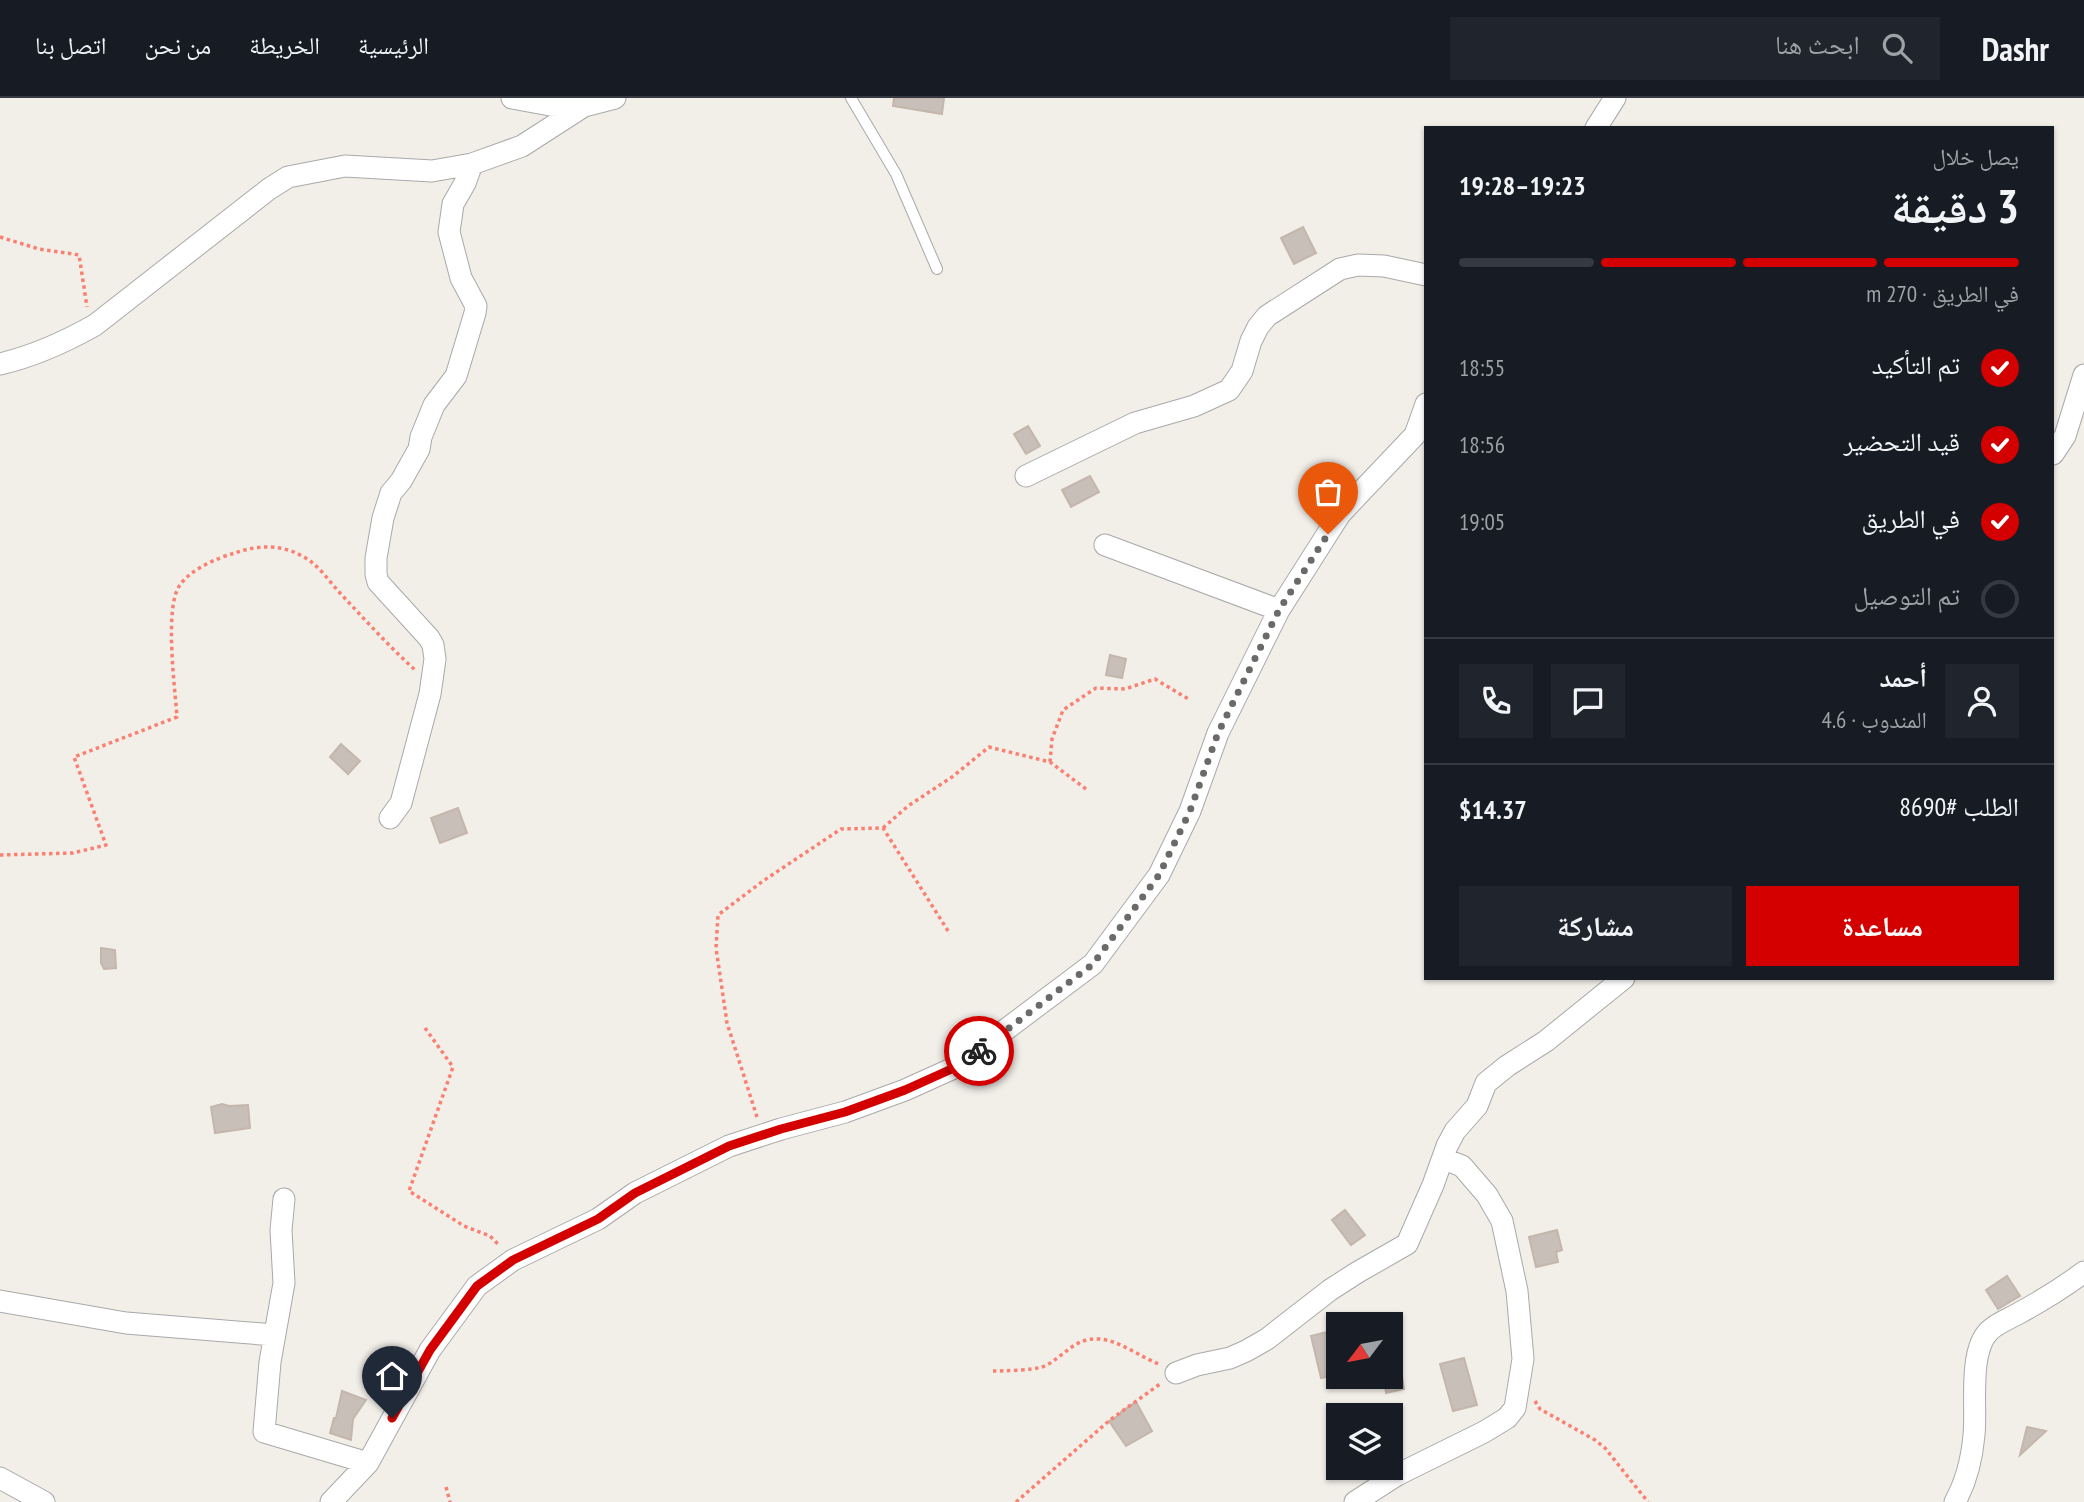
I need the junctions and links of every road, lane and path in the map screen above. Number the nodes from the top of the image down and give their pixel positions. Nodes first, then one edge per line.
1 (512, 98) edge
2 (615, 98) edge
3 (851, 98) edge
4 (1615, 98) edge
5 (584, 106) junction
6 (1597, 126) edge
7 (472, 164) junction
8 (0, 237) edge
9 (937, 269) dead end
10 (1424, 275) edge
11 (95, 325) junction
12 (0, 363) edge
13 (2084, 375) edge
14 (1424, 410) edge
15 (2054, 452) edge
16 (1026, 476) dead end
17 (1105, 545) dead end
18 (1279, 610) junction
19 (433, 668) junction
20 (1190, 700) dead end
21 (1050, 762) junction
22 (1086, 789) dead end
23 (390, 818) dead end
24 (883, 828) junction
25 (0, 855) edge
26 (950, 934) dead end
27 (1622, 980) edge
28 (425, 1028) dead end
29 (763, 1135) junction
30 (1444, 1159) junction
31 (284, 1199) dead end
32 (513, 1260) junction
33 (2084, 1272) edge
34 (0, 1301) edge
35 (274, 1335) junction
36 (993, 1371) dead end
37 (1176, 1373) junction
38 (1535, 1400) dead end
39 (368, 1463) junction
40 (0, 1478) edge
41 (446, 1487) dead end
42 (44, 1502) edge
43 (331, 1502) edge
44 (450, 1502) edge
45 (1016, 1502) edge
46 (1355, 1502) edge
47 (1648, 1502) edge
48 (1955, 1502) edge

1 - 5 street
2 - 5 street
3 - 9 lane
4 - 6 street
5 - 7 street
7 - 11 street
7 - 19 street
8 - 11 path
10 - 16 street
11 - 12 street
13 - 15 street
14 - 18 street
17 - 18 street
18 - 29 street
19 - 23 street
19 - 25 path
20 - 21 path
21 - 22 path
21 - 24 path
24 - 26 path
24 - 29 path
27 - 30 street
28 - 32 path
29 - 32 street
30 - 37 street
30 - 46 street
31 - 35 street
32 - 39 street
33 - 48 street
34 - 35 street
35 - 39 street
36 - 37 path
37 - 45 path
38 - 47 path
39 - 43 street
40 - 42 street
41 - 44 path

